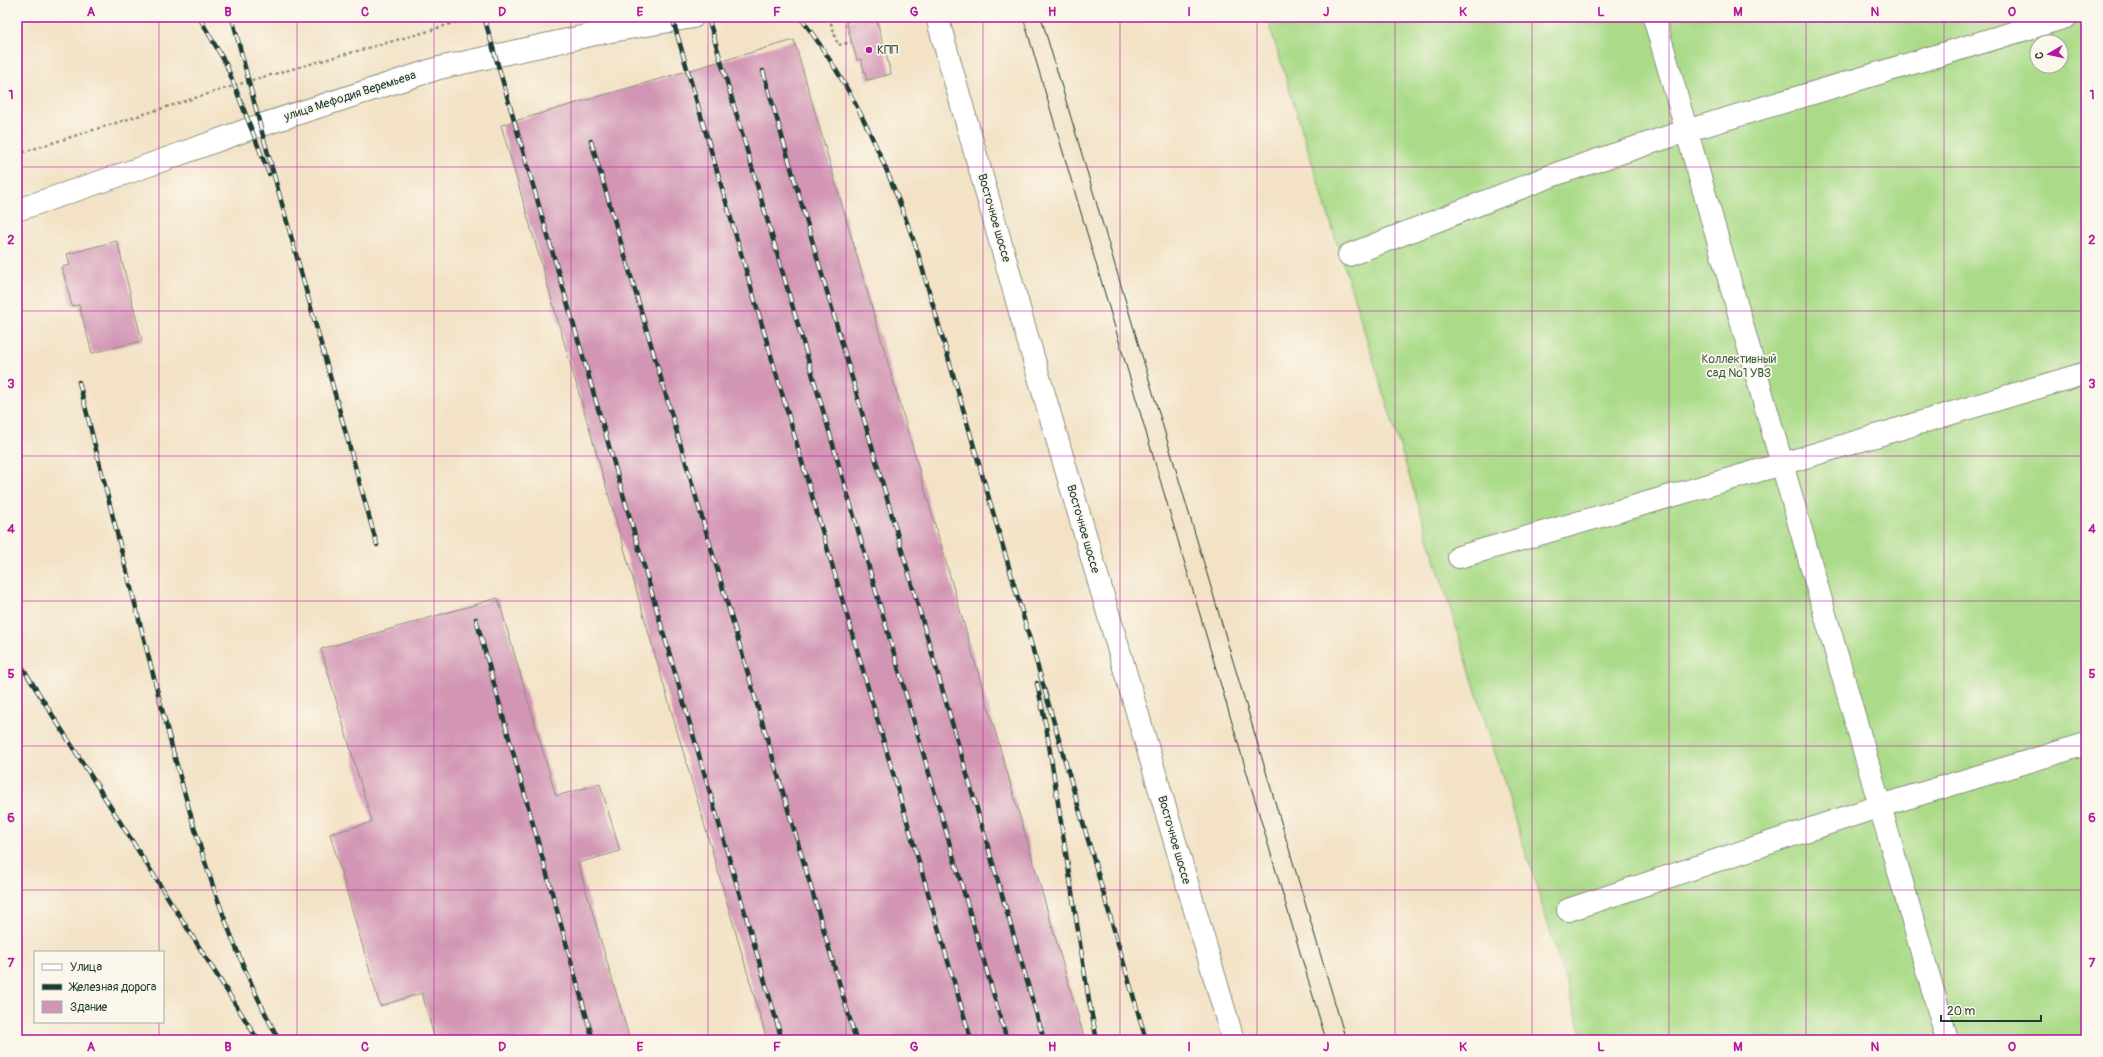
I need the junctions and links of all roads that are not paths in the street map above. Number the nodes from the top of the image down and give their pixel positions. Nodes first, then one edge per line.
1 (693, 17) edge
2 (937, 17) edge
3 (1654, 17) edge
4 (2066, 17) edge
5 (1686, 131) junction
6 (17, 210) edge
7 (1349, 255) dead end
8 (2086, 373) edge
9 (1782, 464) junction
10 (1459, 557) dead end
11 (2086, 744) edge
12 (1880, 806) junction
13 (1568, 910) dead end
14 (1232, 1040) edge
15 (1947, 1040) edge

1 - 6 main road, улица Мефодия Веремьева
2 - 14 main road, Восточное шоссе
3 - 5 main road
4 - 5 main road
5 - 7 main road
5 - 9 main road
8 - 9 main road
9 - 10 main road
9 - 12 main road
11 - 12 main road
12 - 13 main road
12 - 15 main road

